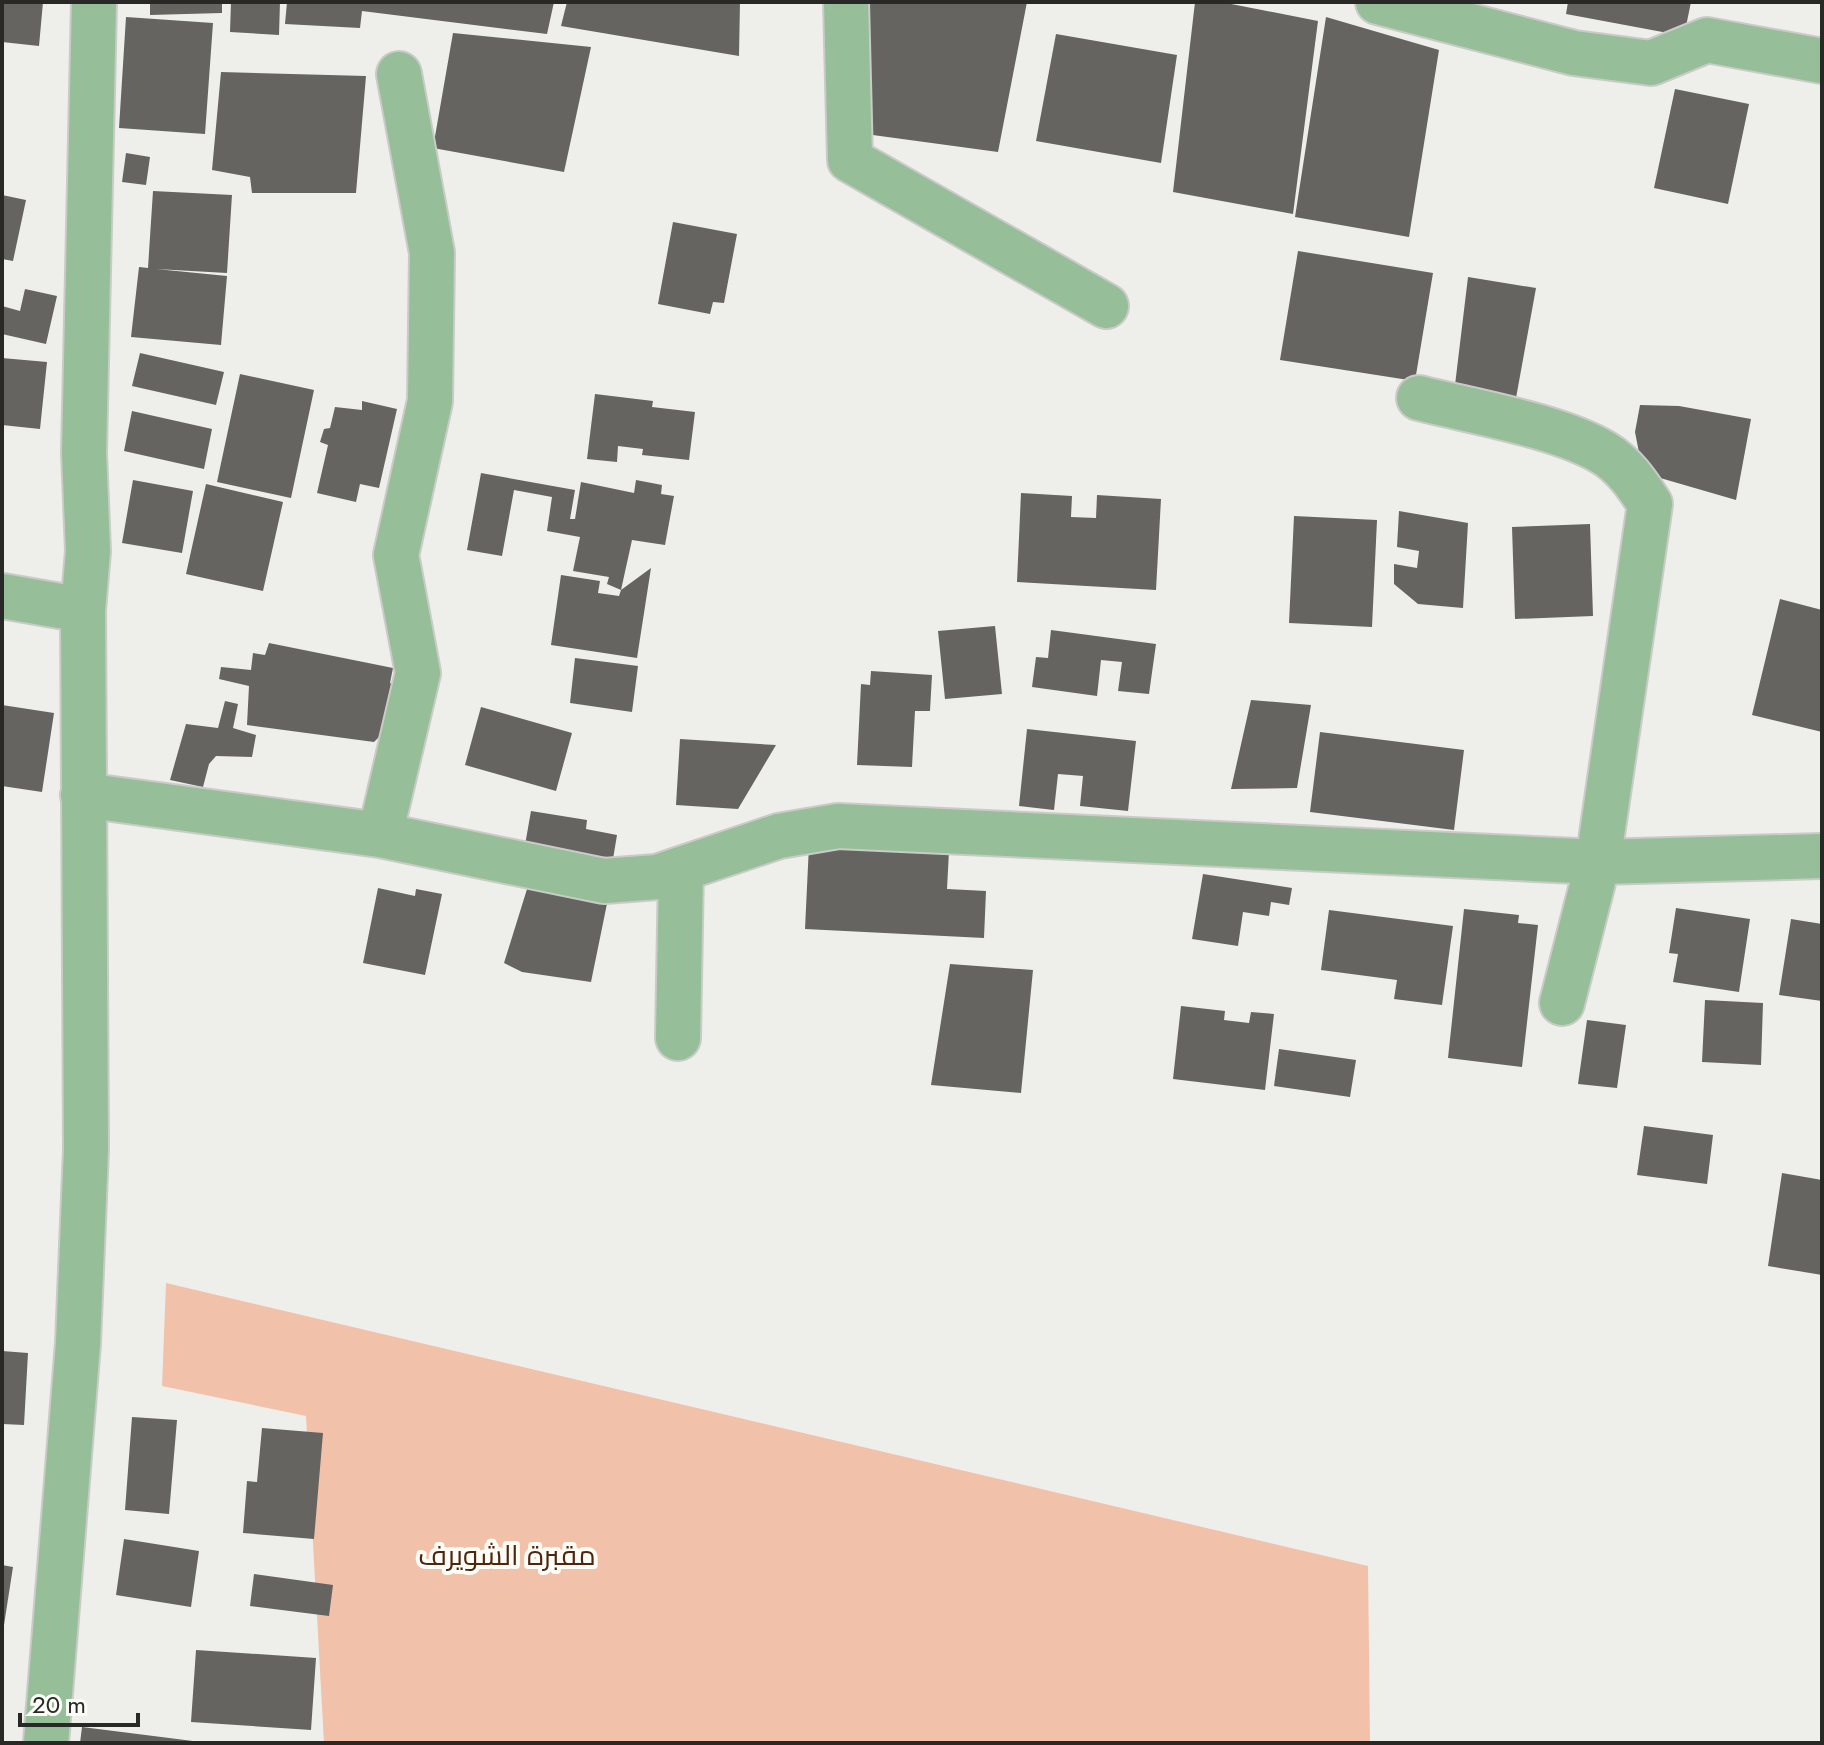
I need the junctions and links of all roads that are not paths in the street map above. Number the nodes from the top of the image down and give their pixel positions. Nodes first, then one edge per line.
1 (94, 2) edge
2 (846, 2) edge
3 (1378, 2) edge
4 (1711, 21) edge
5 (1822, 61) edge
6 (399, 74) dead end
7 (1106, 306) dead end
8 (1419, 398) dead end
9 (2, 596) edge
10 (83, 610) junction
11 (83, 795) junction
12 (380, 835) junction
13 (1822, 856) edge
14 (1598, 862) junction
15 (681, 870) junction
16 (1562, 1003) dead end
17 (678, 1038) dead end
18 (46, 1743) edge

1 - 10 street
2 - 7 street
3 - 4 street
4 - 5 street
6 - 12 street
8 - 14 street
9 - 10 street
10 - 11 street
11 - 12 street
11 - 18 street
12 - 15 street
13 - 14 street
14 - 15 street
14 - 16 street
15 - 17 street

